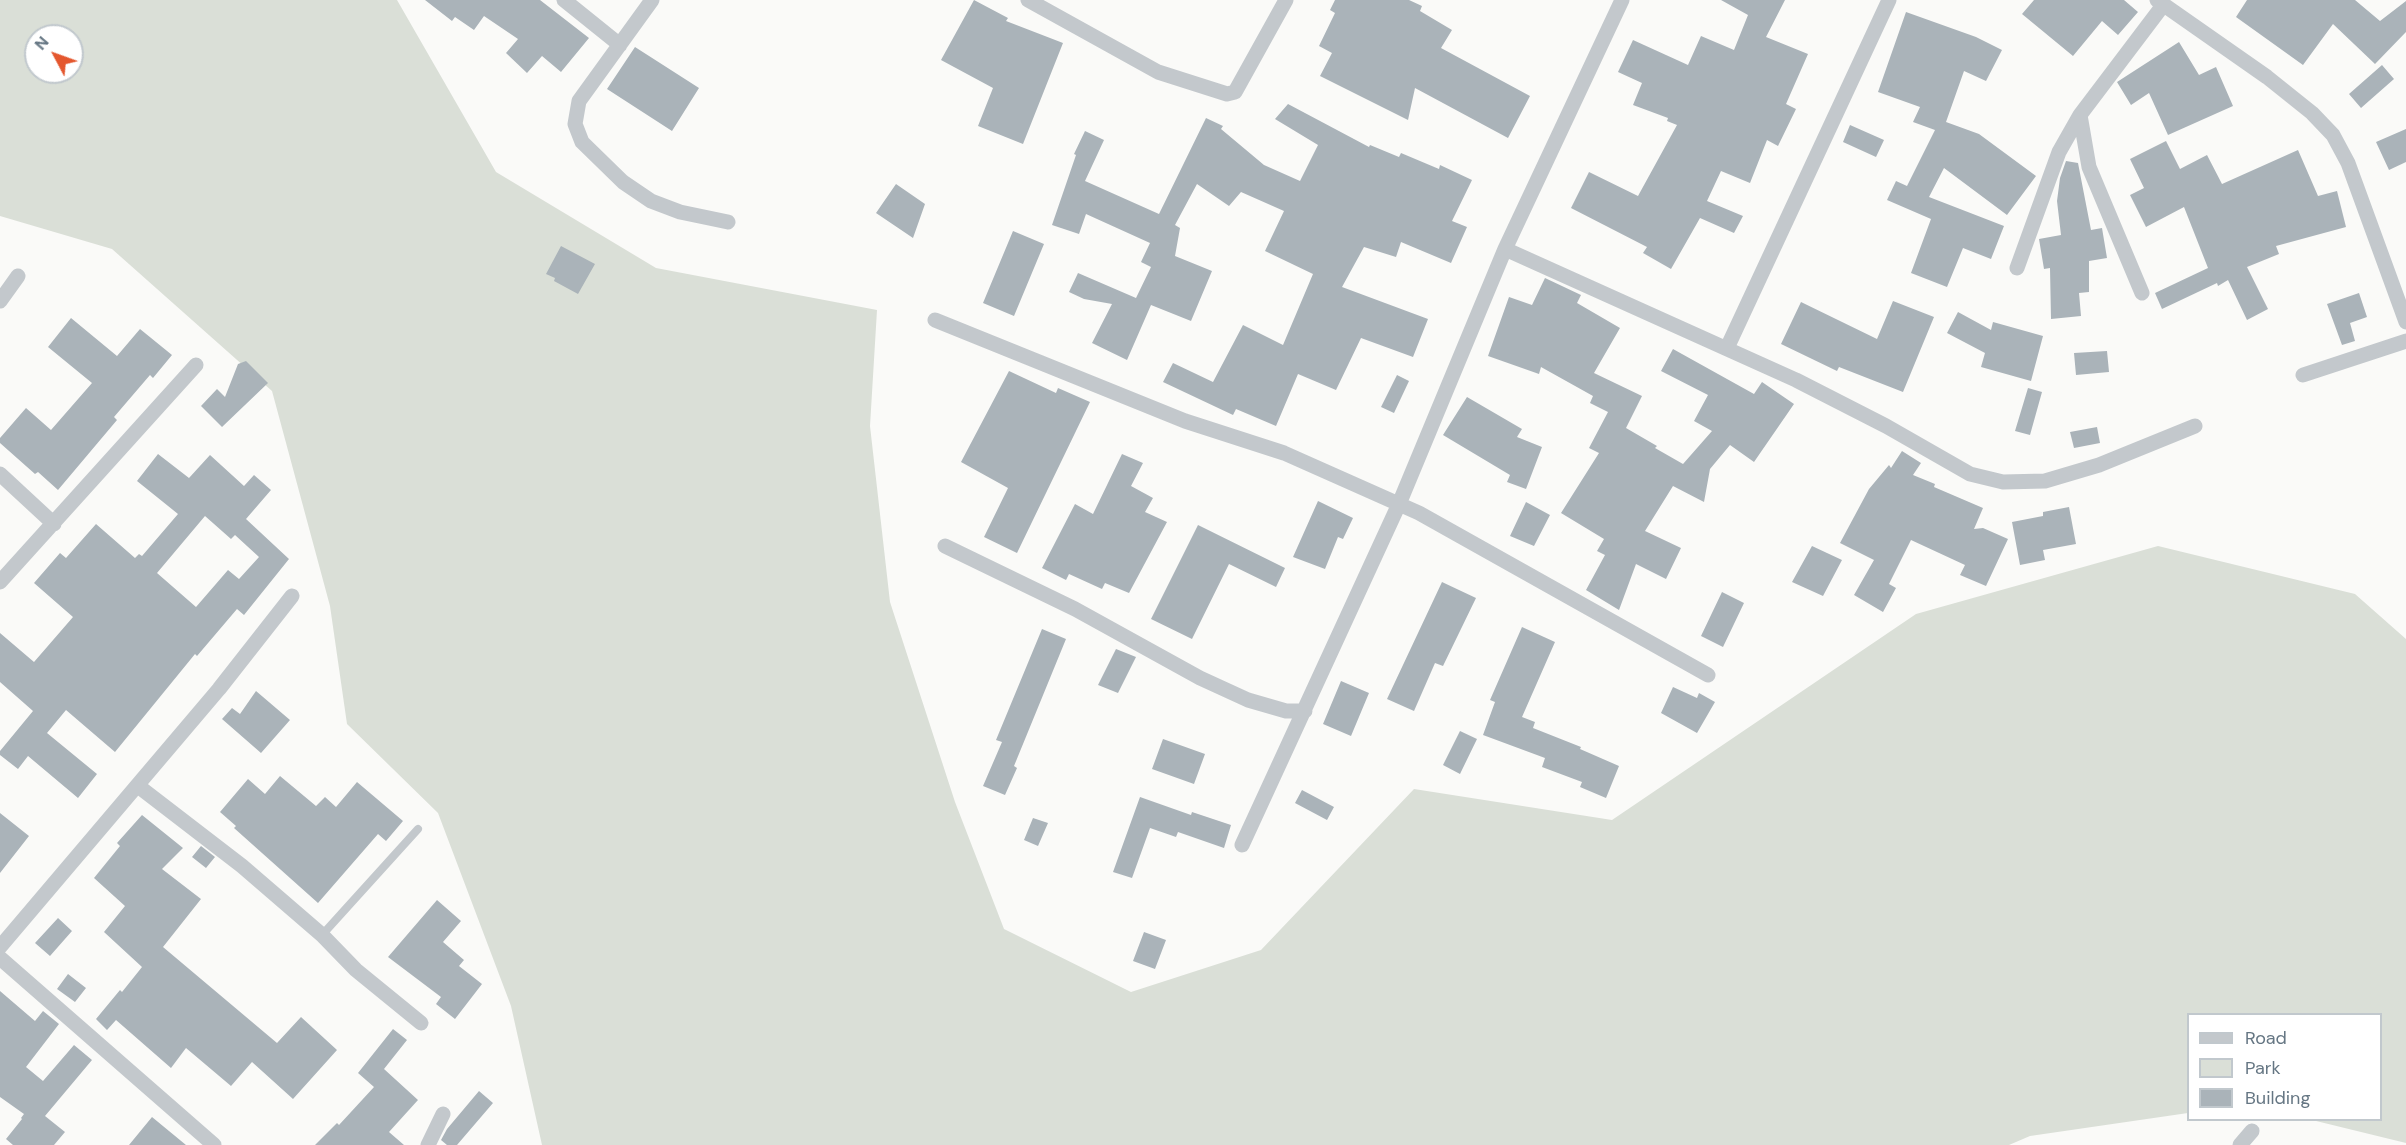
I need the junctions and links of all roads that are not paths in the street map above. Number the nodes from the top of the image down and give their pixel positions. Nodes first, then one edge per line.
1 (564, 0) edge
2 (652, 0) edge
3 (1028, 0) edge
4 (1286, 0) edge
5 (1622, 0) edge
6 (1889, 0) edge
7 (2160, 2) edge
8 (620, 45) junction
9 (2080, 116) junction
10 (728, 222) dead end
11 (1505, 249) junction
12 (2017, 268) dead end
13 (18, 276) dead end
14 (2142, 293) dead end
15 (0, 301) edge
16 (935, 320) dead end
17 (2406, 322) edge
18 (2406, 341) edge
19 (1727, 348) junction
20 (196, 365) dead end
21 (2303, 375) dead end
22 (2195, 426) dead end
23 (0, 474) edge
24 (1399, 504) junction
25 (54, 524) junction
26 (945, 546) dead end
27 (0, 582) edge
28 (292, 596) dead end
29 (1708, 675) dead end
30 (1305, 711) junction
31 (138, 786) junction
32 (418, 830) dead end
33 (1242, 845) dead end
34 (322, 935) junction
35 (0, 947) edge
36 (0, 958) edge
37 (421, 1023) dead end
38 (443, 1114) dead end
39 (2252, 1131) dead end
40 (214, 1145) edge
41 (428, 1145) edge
42 (2240, 1145) edge

1 - 8 street
2 - 8 street
3 - 4 street
5 - 11 street
6 - 19 street
7 - 9 street
7 - 17 street
8 - 10 street
9 - 12 street
9 - 14 street
11 - 19 street
11 - 24 street
13 - 15 street
16 - 24 street
18 - 21 street
19 - 22 street
20 - 25 street
23 - 25 street
24 - 29 street
24 - 30 street
25 - 27 street
26 - 30 street
28 - 31 street
30 - 33 street
31 - 34 street
31 - 35 street
32 - 34 lane
34 - 37 street
36 - 40 street
38 - 41 street
39 - 42 street

